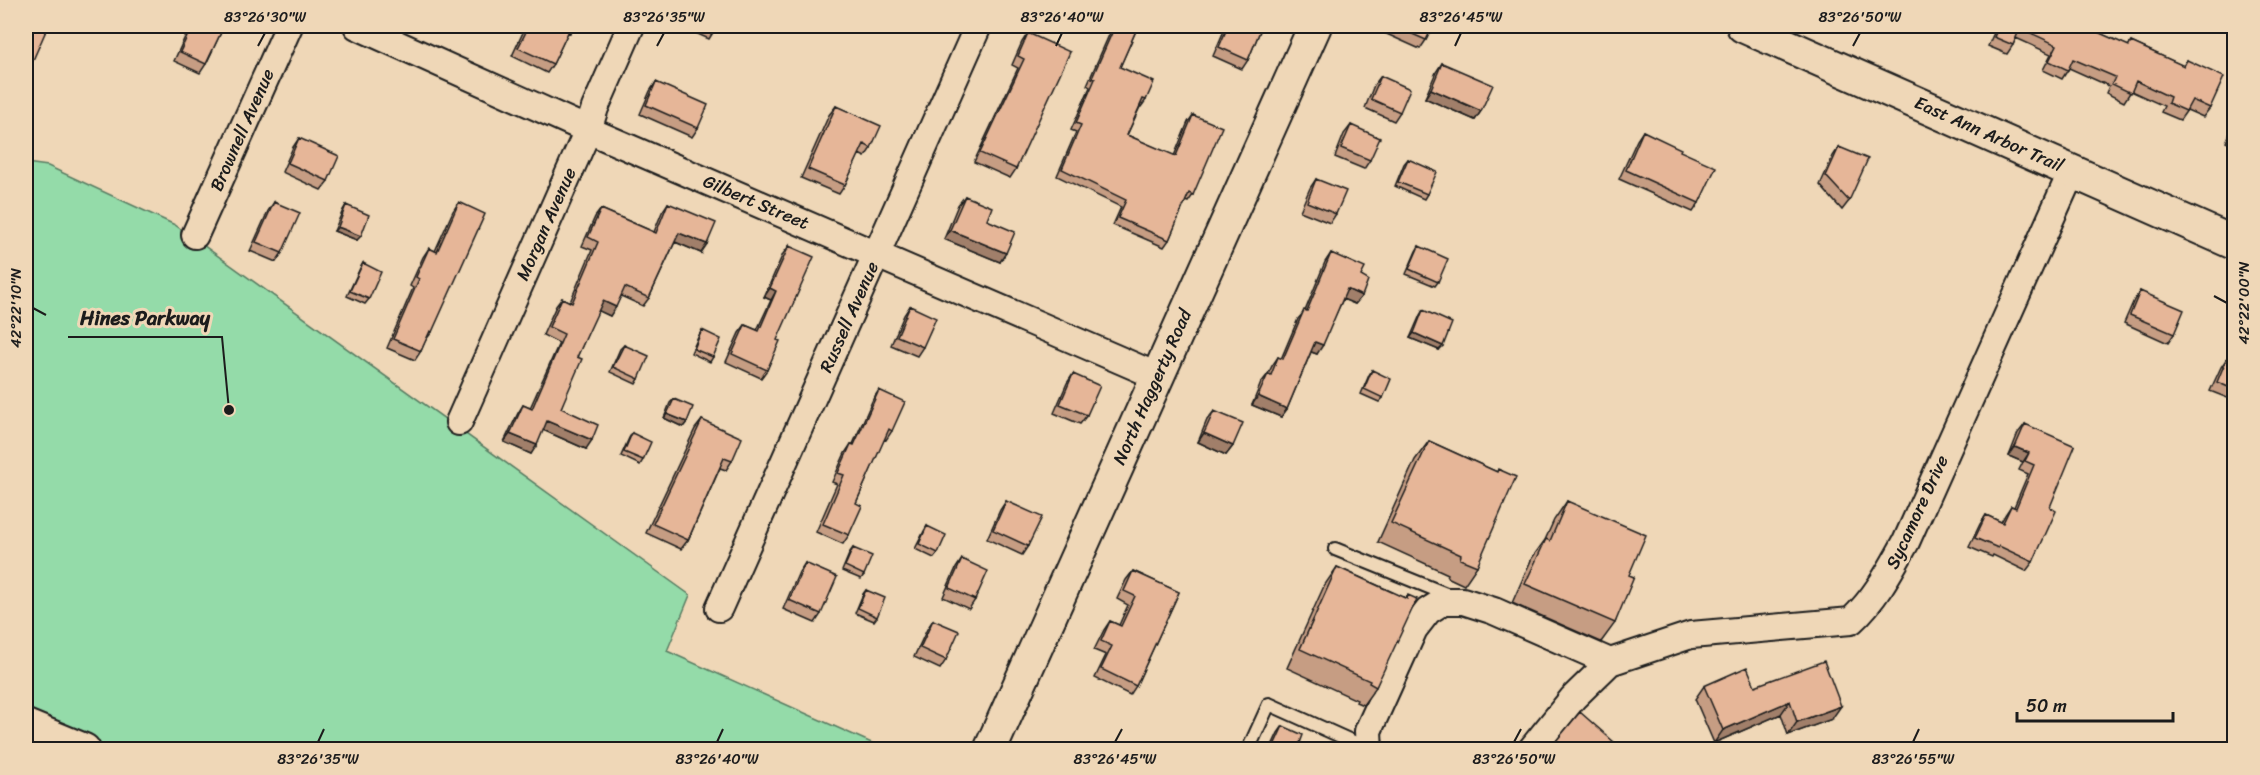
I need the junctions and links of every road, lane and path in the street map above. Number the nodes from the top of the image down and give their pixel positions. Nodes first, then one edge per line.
1 (289, 26) edge
2 (357, 26) edge
3 (631, 26) edge
4 (978, 26) edge
5 (1315, 26) edge
6 (1762, 29) edge
7 (588, 130) junction
8 (2072, 171) junction
9 (195, 235) dead end
10 (2235, 243) edge
11 (877, 255) junction
12 (1157, 376) junction
13 (459, 422) dead end
14 (1335, 549) dead end
15 (1463, 601) junction
16 (719, 608) dead end
17 (1610, 662) junction
18 (26, 726) edge
19 (1369, 749) edge
20 (84, 750) edge
21 (990, 750) edge
22 (1248, 750) edge
23 (1531, 750) edge

1 - 9 street, Brownell Avenue
2 - 7 street, Gilbert Street
3 - 7 street, Morgan Avenue
4 - 11 street, Russell Avenue
5 - 12 street, North Haggerty Road
6 - 8 street, East Ann Arbor Trail
7 - 11 street, Gilbert Street
7 - 13 street, Morgan Avenue
8 - 10 street, East Ann Arbor Trail
8 - 17 street, Sycamore Drive
11 - 12 street, Gilbert Street
11 - 16 street, Russell Avenue
12 - 21 street, North Haggerty Road
14 - 15 lane
15 - 17 street
15 - 19 street
17 - 23 street
18 - 20 street
19 - 22 lane

